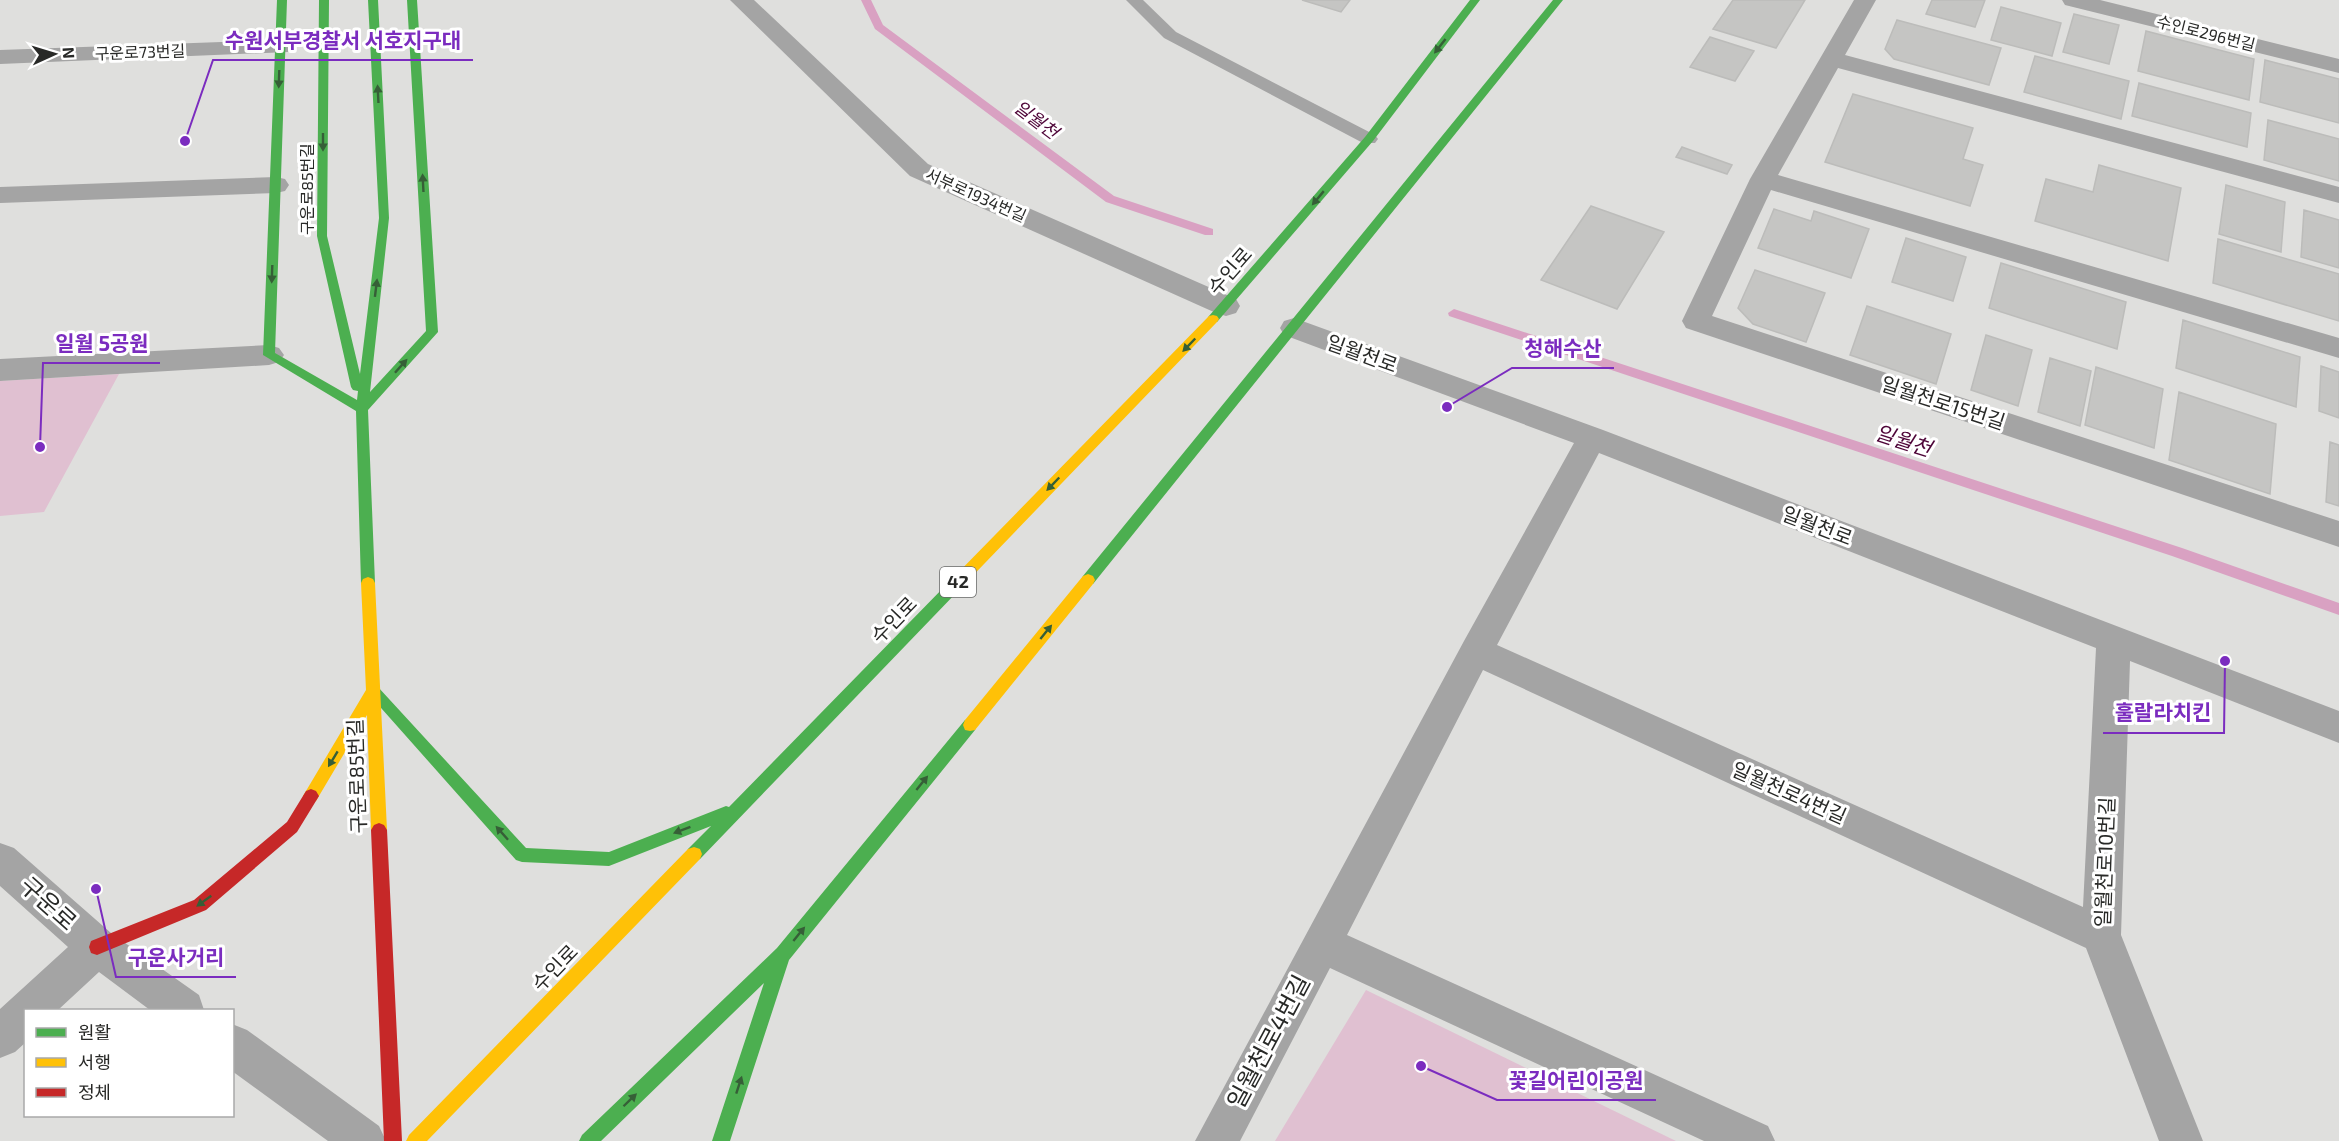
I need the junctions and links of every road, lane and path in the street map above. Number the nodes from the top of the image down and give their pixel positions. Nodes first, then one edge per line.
1 (282, 0) edge
2 (324, 0) edge
3 (373, 0) edge
4 (412, 0) edge
5 (741, 0) edge
6 (1134, 0) edge
7 (1475, 0) edge
8 (1558, 0) edge
9 (1865, 0) edge
10 (2073, 0) edge
11 (280, 47) junction
12 (0, 57) edge
13 (1832, 59) junction
14 (2339, 66) edge
15 (1369, 139) junction
16 (1763, 179) junction
17 (276, 185) junction
18 (0, 195) edge
19 (2339, 195) edge
20 (1226, 306) junction
21 (1294, 328) junction
22 (2339, 348) edge
23 (268, 356) junction
24 (0, 370) edge
25 (362, 409) junction
26 (1592, 438) junction
27 (2339, 534) edge
28 (2112, 641) junction
29 (1476, 651) junction
30 (373, 690) junction
31 (2339, 727) edge
32 (736, 809) junction
33 (0, 861) edge
34 (2101, 935) junction
35 (1322, 944) junction
36 (97, 947) junction
37 (783, 954) junction
38 (31, 1009) edge
39 (181, 1009) edge
40 (24, 1016) edge
41 (0, 1037) edge
42 (234, 1047) edge
43 (364, 1141) edge
44 (393, 1141) edge
45 (415, 1141) edge
46 (588, 1141) edge
47 (721, 1141) edge
48 (1217, 1141) edge
49 (1753, 1141) edge
50 (2181, 1141) edge

1 - 11 street
2 -> 25 street, 구운로85번길
25 -> 3 street, 구운로85번길
25 -> 4 street
5 - 20 street, 서부로1934번길
6 - 15 lane
7 -> 15 street, 수인로 / 42
8 - 21 street
9 - 13 street, 일월천로15번길
10 - 14 street, 수인로296번길
11 - 12 street, 구운로73번길
11 -> 17 street
13 - 16 street, 일월천로15번길
13 - 19 street
15 -> 20 street, 수인로 / 42
16 - 22 street
16 - 27 street, 일월천로15번길
17 - 18 street
17 -> 23 street
20 -> 32 street, 수인로 / 42
21 - 26 street, 일월천로
37 -> 21 street
23 - 24 street
23 - 25 street
25 - 30 street, 구운로85번길
26 - 28 street, 일월천로
26 - 29 street, 일월천로4번길
28 - 31 street, 일월천로
28 - 34 street, 일월천로10번길
29 - 34 street, 일월천로4번길
29 - 35 street, 일월천로4번길
32 -> 30 street
30 -> 36 street
30 - 44 street, 구운로85번길
32 - 45 street, 수인로 / 42
33 - 36 street, 구운로
34 - 50 street, 일월천로10번길
35 - 48 street, 일월천로4번길
35 - 49 street
36 - 38 street
36 - 39 street, 구운로
46 -> 37 street
47 -> 37 street
40 - 41 street
42 - 43 street

